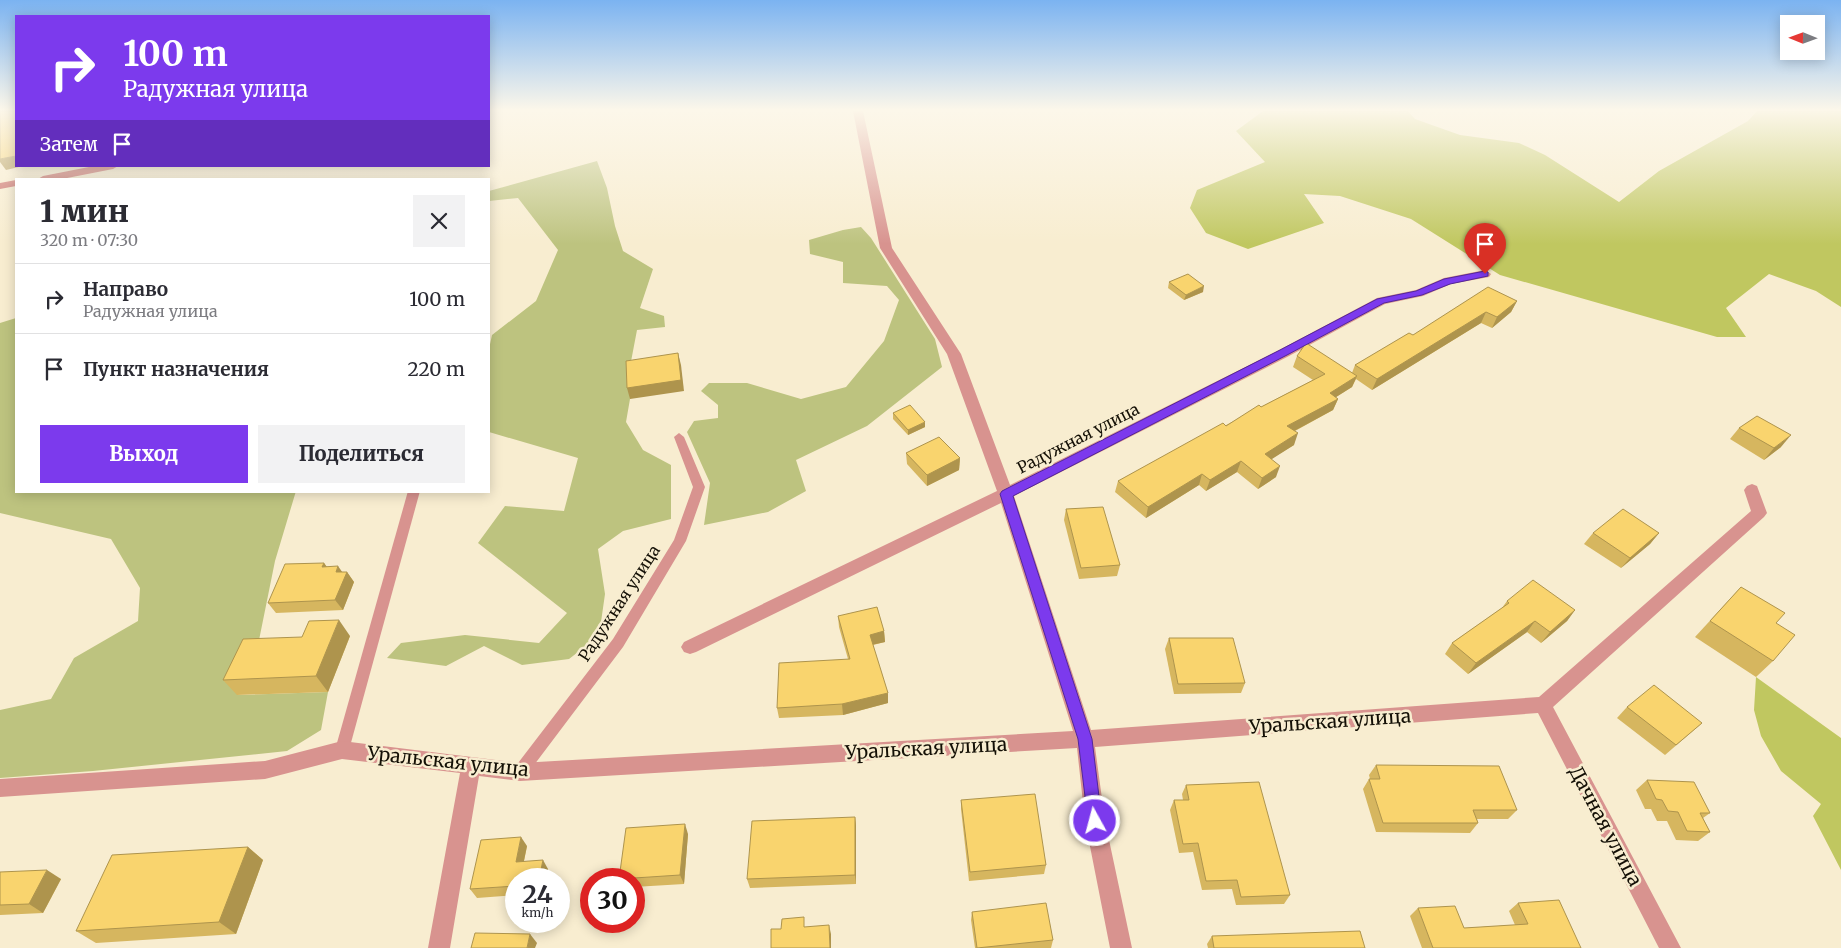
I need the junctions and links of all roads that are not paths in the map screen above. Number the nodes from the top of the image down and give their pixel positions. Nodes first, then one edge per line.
1 (867, 155) edge
2 (108, 167) edge
3 (48, 178) edge
4 (15, 184) edge
5 (0, 186) edge
6 (1485, 274) dead end
7 (679, 437) dead end
8 (1752, 490) dead end
9 (413, 493) edge
10 (1006, 494) junction
11 (690, 647) dead end
12 (1543, 705) junction
13 (1085, 739) junction
14 (342, 750) junction
15 (471, 766) junction
16 (520, 772) junction
17 (0, 788) edge
18 (439, 948) edge
19 (1121, 948) edge
20 (1670, 948) edge

1 - 10 street
2 - 3 main road
4 - 5 main road
6 - 10 street, Радужная улица
7 - 16 lane, Радужная улица
8 - 12 street
9 - 14 lane
10 - 11 street, Радужная улица
10 - 13 street
12 - 13 street, Уральская улица
12 - 20 street, Дачная улица
13 - 16 street, Уральская улица
13 - 19 street
14 - 15 street, Уральская улица
14 - 17 street, Уральская улица
15 - 16 street, Уральская улица
15 - 18 street

